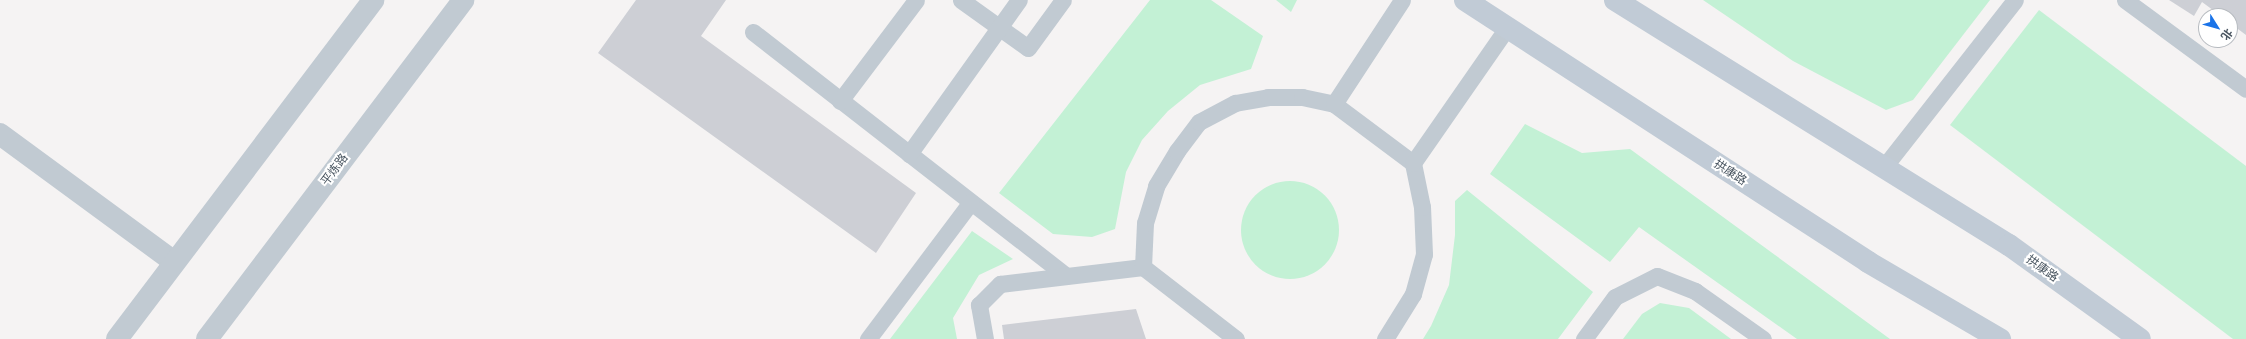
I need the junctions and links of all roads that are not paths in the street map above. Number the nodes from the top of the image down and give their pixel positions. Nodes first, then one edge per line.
1 (373, 0) edge
2 (463, 0) edge
3 (916, 0) edge
4 (961, 0) edge
5 (1019, 0) edge
6 (1063, 0) edge
7 (1402, 0) edge
8 (1465, 0) edge
9 (1615, 0) edge
10 (2015, 0) edge
11 (2125, 0) edge
12 (998, 28) junction
13 (1507, 28) junction
14 (753, 32) dead end
15 (2246, 90) edge
16 (840, 101) junction
17 (1334, 104) junction
18 (0, 134) edge
19 (909, 154) junction
20 (1413, 164) junction
21 (1884, 167) junction
22 (971, 202) junction
23 (174, 262) junction
24 (1143, 267) junction
25 (1066, 276) junction
26 (117, 339) edge
27 (207, 339) edge
28 (868, 339) edge
29 (985, 339) edge
30 (1236, 339) edge
31 (1385, 339) edge
32 (1584, 339) edge
33 (1763, 339) edge
34 (2000, 339) edge
35 (2140, 339) edge

1 - 23 street
2 - 27 street, 平炼路
3 - 16 lane
4 - 12 lane
5 - 12 lane
6 - 12 lane
7 - 17 lane
8 - 13 main road, 拱康路
9 - 21 main road, 拱康路
10 - 21 lane
11 - 15 lane
12 - 19 lane
13 - 20 lane
13 - 34 main road, 拱康路
14 - 16 lane
16 - 19 lane
17 - 20 lane
17 - 24 lane
18 - 23 street
19 - 22 lane
20 - 31 lane
21 - 35 main road, 拱康路
22 - 25 lane
22 - 28 lane
23 - 26 street
24 - 25 lane
24 - 30 lane
25 - 29 lane
32 - 33 lane

